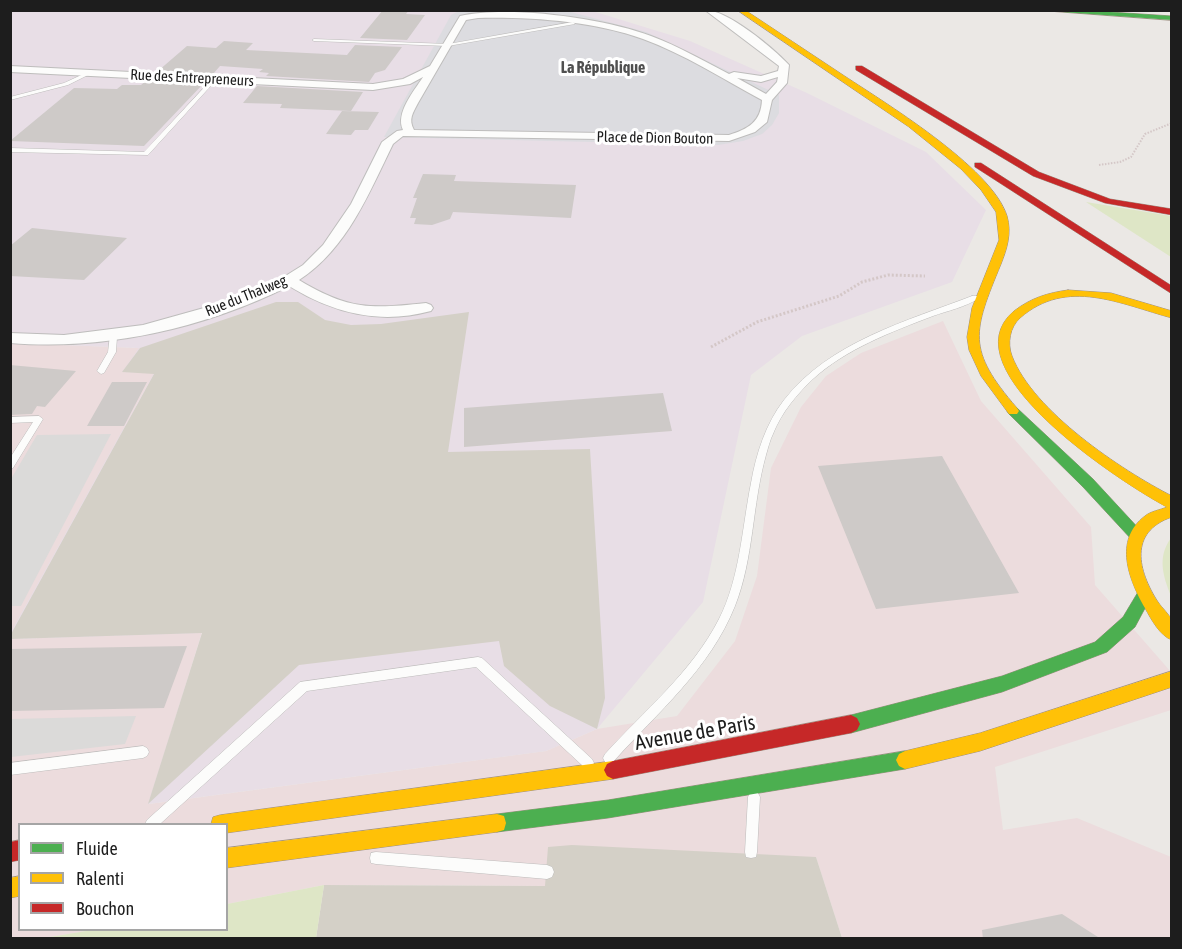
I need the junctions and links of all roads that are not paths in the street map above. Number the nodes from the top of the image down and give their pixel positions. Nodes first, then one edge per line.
1 (709, 10) edge
2 (740, 10) edge
3 (759, 10) edge
4 (766, 10) edge
5 (1038, 10) edge
6 (1150, 10) edge
7 (1172, 12) edge
8 (1172, 18) edge
9 (573, 23) junction
10 (790, 30) junction
11 (314, 40) dead end
12 (448, 45) junction
13 (823, 46) dead end
14 (807, 54) junction
15 (851, 63) dead end
16 (10, 69) edge
17 (431, 69) junction
18 (714, 71) junction
19 (784, 72) junction
20 (90, 73) junction
21 (215, 79) junction
22 (373, 87) junction
23 (10, 99) edge
24 (404, 99) junction
25 (767, 99) junction
26 (410, 131) junction
27 (10, 150) edge
28 (1052, 196) dead end
29 (1172, 212) edge
30 (290, 280) junction
31 (1172, 291) edge
32 (980, 296) junction
33 (426, 308) dead end
34 (1172, 315) edge
35 (113, 337) junction
36 (10, 338) edge
37 (101, 370) dead end
38 (10, 420) edge
39 (10, 466) edge
40 (1172, 503) edge
41 (1172, 511) edge
42 (1137, 536) junction
43 (1143, 597) junction
44 (1172, 633) edge
45 (1172, 679) edge
46 (142, 752) dead end
47 (10, 769) edge
48 (598, 772) junction
49 (755, 785) junction
50 (153, 823) edge
51 (228, 824) edge
52 (287, 850) junction
53 (751, 852) dead end
54 (228, 858) edge
55 (547, 872) dead end

1 - 19 street
2 - 14 main road
3 - 10 main road
4 - 10 main road
5 - 8 main road
6 - 7 main road
9 - 12 lane
9 - 12 street
9 - 18 street
10 - 13 main road
10 - 28 main road
11 - 12 lane
12 - 17 street
14 - 31 main road
14 - 32 main road
15 - 29 main road
16 - 20 street, Rue des Entrepreneurs
17 - 22 street
17 - 24 street
18 - 19 street
18 - 25 street
19 - 25 street
20 - 21 street, Rue des Entrepreneurs
20 - 23 lane
21 - 22 street, Rue des Entrepreneurs
21 - 27 lane
22 - 24 street
24 - 26 street
25 - 26 street, Place de Dion Bouton
26 - 30 street, Rue du Thalweg
30 - 33 street
30 - 35 street, Rue du Thalweg
32 - 42 main road
32 - 48 lane
34 - 40 main road
35 - 36 street, Rue du Thalweg
35 - 37 lane
38 - 39 lane
41 - 42 main road
42 - 43 main road
43 - 44 main road
43 - 48 main road, Avenue de Paris
45 - 49 main road
46 - 47 lane
48 - 50 lane
48 - 51 main road, Avenue de Paris
49 - 52 main road
49 - 53 lane
52 - 54 main road
52 - 55 lane

